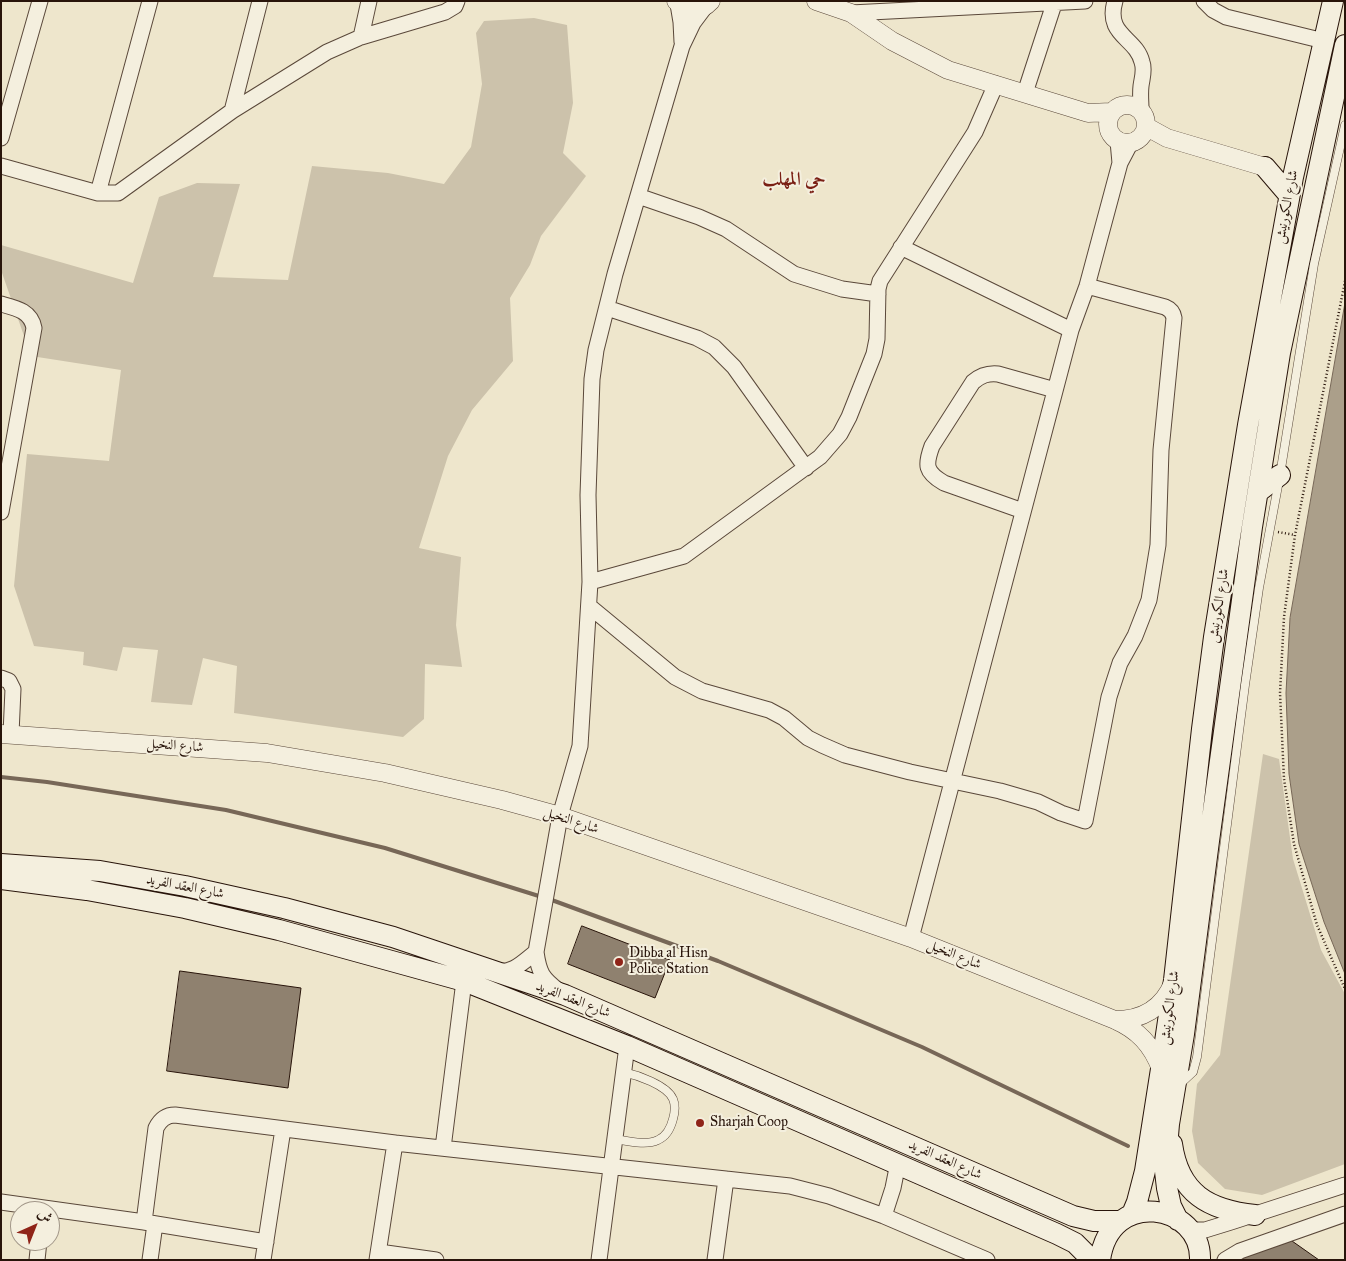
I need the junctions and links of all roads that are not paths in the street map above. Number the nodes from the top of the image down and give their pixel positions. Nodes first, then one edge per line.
1 (40, 1) edge
2 (150, 1) edge
3 (260, 1) edge
4 (369, 1) edge
5 (457, 1) edge
6 (816, 1) edge
7 (1085, 1) edge
8 (1114, 1) edge
9 (1204, 1) edge
10 (1333, 1) edge
11 (677, 3) edge
12 (710, 3) edge
13 (1037, 3) edge
14 (1054, 4) junction
15 (851, 13) junction
16 (1325, 36) junction
17 (361, 37) junction
18 (1345, 45) edge
19 (682, 46) junction
20 (1340, 66) junction
21 (996, 84) junction
22 (1025, 93) junction
23 (1135, 107) junction
24 (232, 111) junction
25 (1112, 112) junction
26 (1088, 113) junction
27 (1345, 125) edge
28 (1129, 136) junction
29 (1, 138) edge
30 (1297, 157) junction
31 (1, 166) edge
32 (1265, 167) junction
33 (98, 193) junction
34 (1289, 195) junction
35 (638, 196) junction
36 (901, 247) junction
37 (1295, 281) junction
38 (1086, 286) junction
39 (878, 294) junction
40 (1, 304) edge
41 (607, 308) junction
42 (1306, 309) junction
43 (1071, 330) junction
44 (1055, 390) junction
45 (806, 468) junction
46 (1280, 475) junction
47 (1258, 492) junction
48 (1023, 511) junction
49 (1, 512) edge
50 (590, 582) junction
51 (589, 606) junction
52 (1, 678) edge
53 (6, 734) edge
54 (952, 782) junction
55 (560, 816) junction
56 (1, 864) edge
57 (1, 879) edge
58 (911, 938) junction
59 (536, 952) junction
60 (490, 970) junction
61 (1174, 980) junction
62 (464, 981) junction
63 (564, 995) junction
64 (1115, 1020) junction
65 (627, 1046) junction
66 (1161, 1068) junction
67 (623, 1072) junction
68 (1175, 1089) junction
69 (1169, 1124) junction
70 (283, 1129) junction
71 (616, 1139) junction
72 (395, 1143) junction
73 (443, 1148) junction
74 (898, 1163) junction
75 (612, 1166) junction
76 (726, 1179) junction
77 (1345, 1185) edge
78 (60, 1212) edge
79 (1345, 1214) edge
80 (1255, 1215) junction
81 (884, 1216) junction
82 (1125, 1218) junction
83 (150, 1223) junction
84 (1184, 1225) junction
85 (266, 1242) junction
86 (378, 1256) edge
87 (984, 1259) edge
88 (150, 1260) edge
89 (263, 1260) edge
90 (436, 1260) edge
91 (599, 1260) edge
92 (715, 1260) edge
93 (1092, 1260) edge
94 (1100, 1260) edge
95 (1200, 1260) edge
96 (1225, 1260) edge

1 - 29 street
2 - 33 street
3 - 24 street
4 - 17 street
5 - 17 street
6 - 15 street
7 - 14 street
8 - 23 street
9 - 16 street
10 - 16 main road, شارع الكورنيش
11 - 12 street
11 - 19 street
12 - 19 street
13 - 14 street
13 - 15 street
14 - 22 street
15 - 21 street
16 - 20 main road
16 - 30 main road, شارع الكورنيش
17 - 24 street
18 - 20 main road, شارع الكورنيش
19 - 35 street
20 - 37 main road, شارع الكورنيش
21 - 22 street
21 - 36 street
22 - 26 street
23 - 25 street
23 - 28 street
24 - 33 street
25 - 26 street
25 - 28 street
26 - 28 street
27 - 42 lane
28 - 32 street
28 - 38 street
30 - 32 main road
30 - 34 main road, شارع الكورنيش
31 - 33 street
32 - 34 main road
34 - 61 main road, شارع الكورنيش
35 - 39 street
35 - 41 street
36 - 39 street
36 - 43 street
37 - 42 main road
37 - 47 main road, شارع الكورنيش
38 - 43 street
38 - 54 street
39 - 45 street
40 - 49 street
41 - 45 street
41 - 50 street
42 - 46 lane
43 - 44 street
44 - 48 street
44 - 48 street
45 - 50 street
46 - 47 main road
46 - 68 lane
47 - 68 main road, شارع الكورنيش
48 - 54 street
50 - 51 street
51 - 54 street
51 - 55 street
52 - 53 street
53 - 55 street, شارع النخيل
54 - 58 street
55 - 58 street, شارع النخيل
55 - 59 street
56 - 60 main road, شارع العقد الفريد
57 - 62 main road, شارع العقد الفريد
58 - 64 street, شارع النخيل
59 - 60 street
59 - 63 street
60 - 63 main road, شارع العقد الفريد
61 - 64 street, شارع النخيل
61 - 66 main road, شارع الكورنيش
62 - 65 main road, شارع العقد الفريد
62 - 73 street
63 - 82 main road, شارع العقد الفريد
64 - 66 street, شارع النخيل
65 - 67 street
65 - 74 main road, شارع العقد الفريد
66 - 82 main road, شارع الكورنيش
67 - 71 street
67 - 71 lane
68 - 69 main road, شارع الكورنيش
69 - 80 main road
69 - 84 main road, شارع الكورنيش
70 - 72 street
70 - 83 street
70 - 85 street
71 - 75 street
72 - 73 street
72 - 86 street
73 - 75 street
74 - 81 street
74 - 93 main road, شارع العقد الفريد
75 - 76 street
75 - 91 street
76 - 81 street
76 - 92 street
77 - 80 street
78 - 83 street
79 - 96 street
80 - 84 street
81 - 87 street
82 - 84 main road, شارع العقد الفريد
82 - 94 main road, شارع الكورنيش
83 - 85 street
83 - 88 street
84 - 95 main road, شارع الكورنيش
85 - 89 street
86 - 90 street

